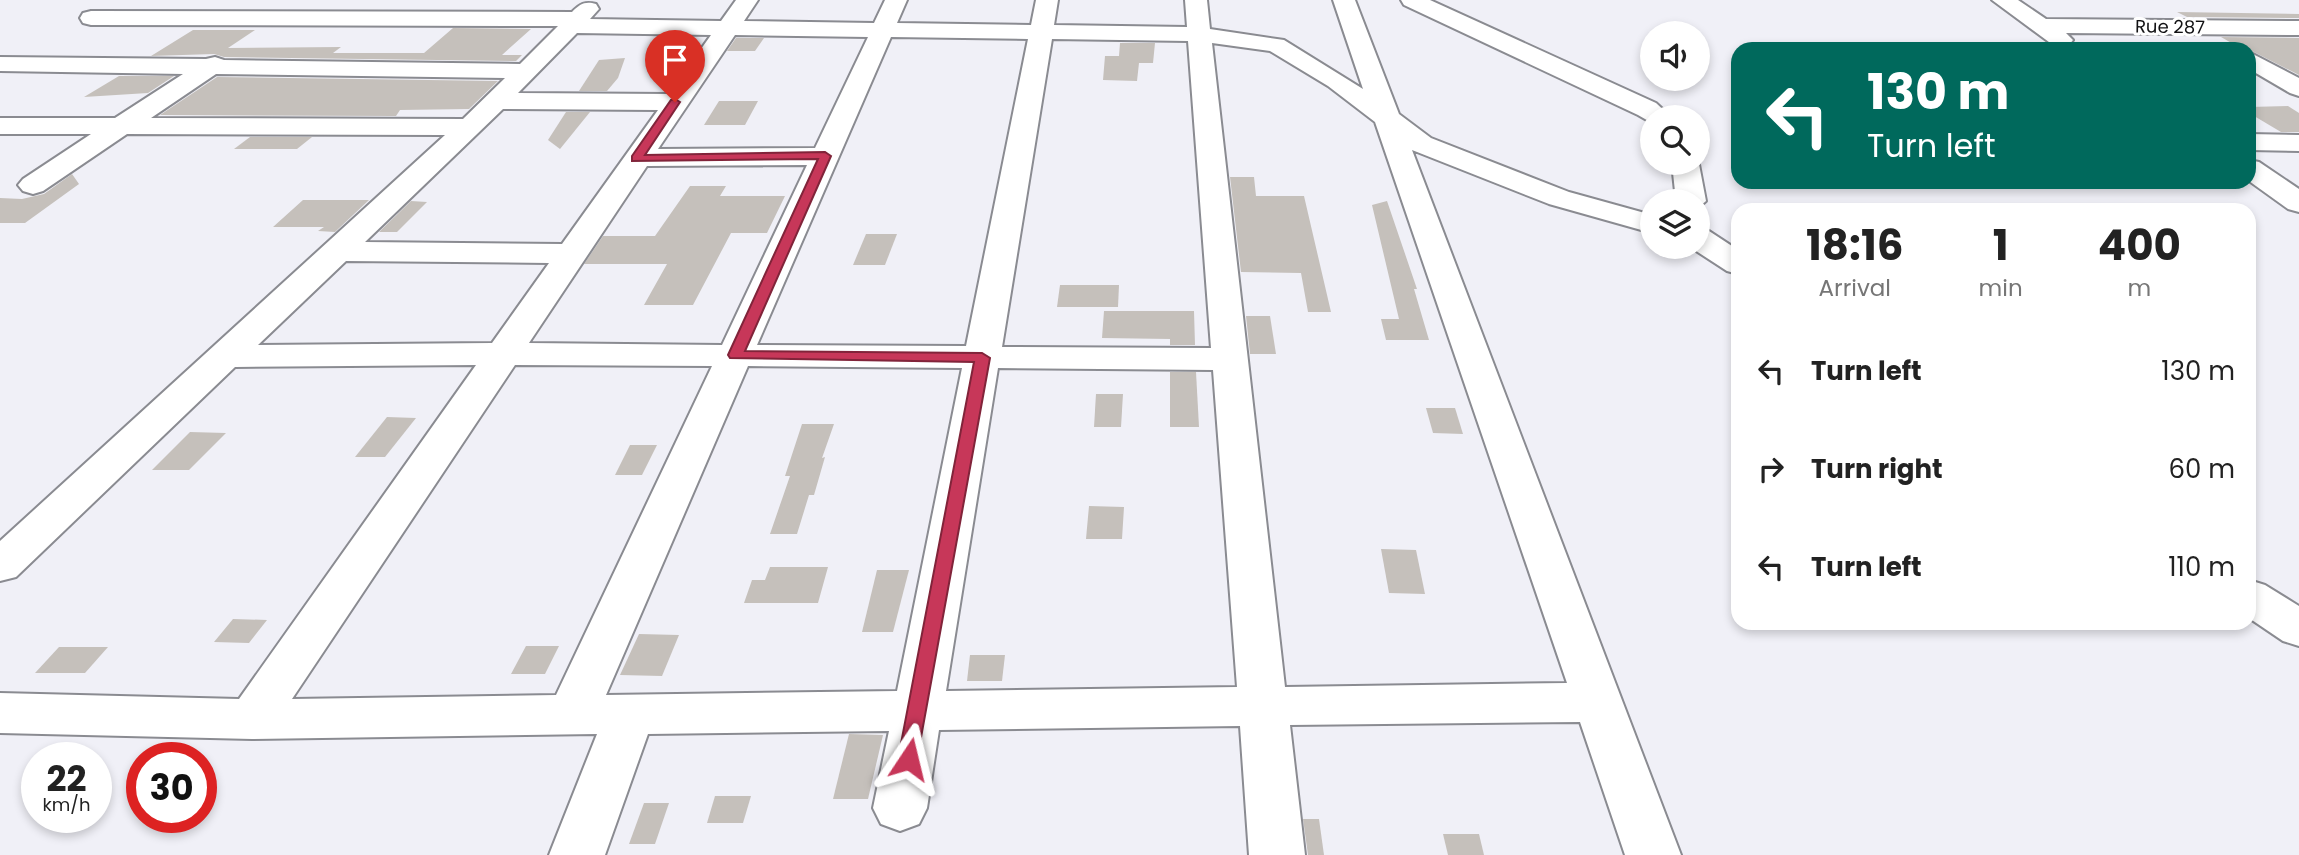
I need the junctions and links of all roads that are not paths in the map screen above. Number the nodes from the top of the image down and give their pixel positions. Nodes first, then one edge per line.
1 (310, 0) edge
2 (596, 0) edge
3 (747, 0) edge
4 (1344, 0) edge
5 (1412, 0) edge
6 (2003, 0) edge
7 (2157, 7) dead end
8 (889, 15) edge
9 (1044, 16) edge
10 (1197, 17) edge
11 (91, 18) dead end
12 (283, 18) junction
13 (574, 22) junction
14 (2041, 26) junction
15 (2193, 27) junction
16 (2299, 28) edge
17 (725, 29) junction
18 (2065, 42) edge
19 (2219, 42) edge
20 (0, 64) edge
21 (2256, 64) edge
22 (210, 67) junction
23 (526, 71) junction
24 (2256, 89) edge
25 (2299, 89) edge
26 (496, 101) junction
27 (675, 102) junction
28 (1640, 106) edge
29 (1386, 116) junction
30 (0, 126) edge
31 (121, 127) junction
32 (470, 127) junction
33 (2256, 142) edge
34 (2299, 142) edge
35 (825, 156) junction
36 (636, 158) junction
37 (2256, 173) edge
38 (33, 185) dead end
39 (2299, 203) edge
40 (1640, 222) edge
41 (1710, 246) edge
42 (338, 251) junction
43 (571, 254) junction
44 (1731, 259) edge
45 (503, 354) junction
46 (735, 355) junction
47 (225, 356) junction
48 (982, 358) junction
49 (1230, 359) junction
50 (0, 566) edge
51 (2256, 601) edge
52 (2299, 629) edge
53 (1598, 702) junction
54 (1263, 706) junction
55 (918, 710) junction
56 (0, 713) edge
57 (630, 714) junction
58 (572, 715) junction
59 (252, 719) junction
60 (900, 808) dead end
61 (577, 855) edge
62 (1277, 855) edge
63 (1653, 855) edge

1 - 12 street
2 - 13 street
3 - 17 street
4 - 29 street
5 - 28 street
6 - 14 street
7 - 15 street
8 - 9 street
8 - 17 street
8 - 35 street
9 - 10 street
9 - 48 street
10 - 29 street
10 - 49 street
11 - 12 street
12 - 13 street
12 - 22 street
13 - 17 street
13 - 23 street
14 - 15 street, Rue 287
14 - 18 street
15 - 16 street, Rue 287
15 - 19 street
17 - 27 street
20 - 22 street
21 - 25 street
22 - 23 street
22 - 31 street
23 - 26 street
24 - 25 street
26 - 27 street
26 - 32 street
27 - 36 street
29 - 40 street
29 - 53 street
30 - 31 street
31 - 32 street
31 - 38 street
32 - 42 street
33 - 34 street
35 - 36 street
35 - 46 street
36 - 43 street
37 - 39 street
41 - 44 street
42 - 43 street
42 - 47 street
43 - 45 street
45 - 46 street
45 - 47 street
45 - 59 street
46 - 48 street
46 - 58 street
47 - 50 street
48 - 49 street
48 - 55 street
49 - 54 street
51 - 52 street
53 - 54 street
53 - 63 street
54 - 55 street
54 - 62 street
55 - 57 street
55 - 60 street
56 - 59 street
57 - 58 street
57 - 61 street
58 - 59 street

